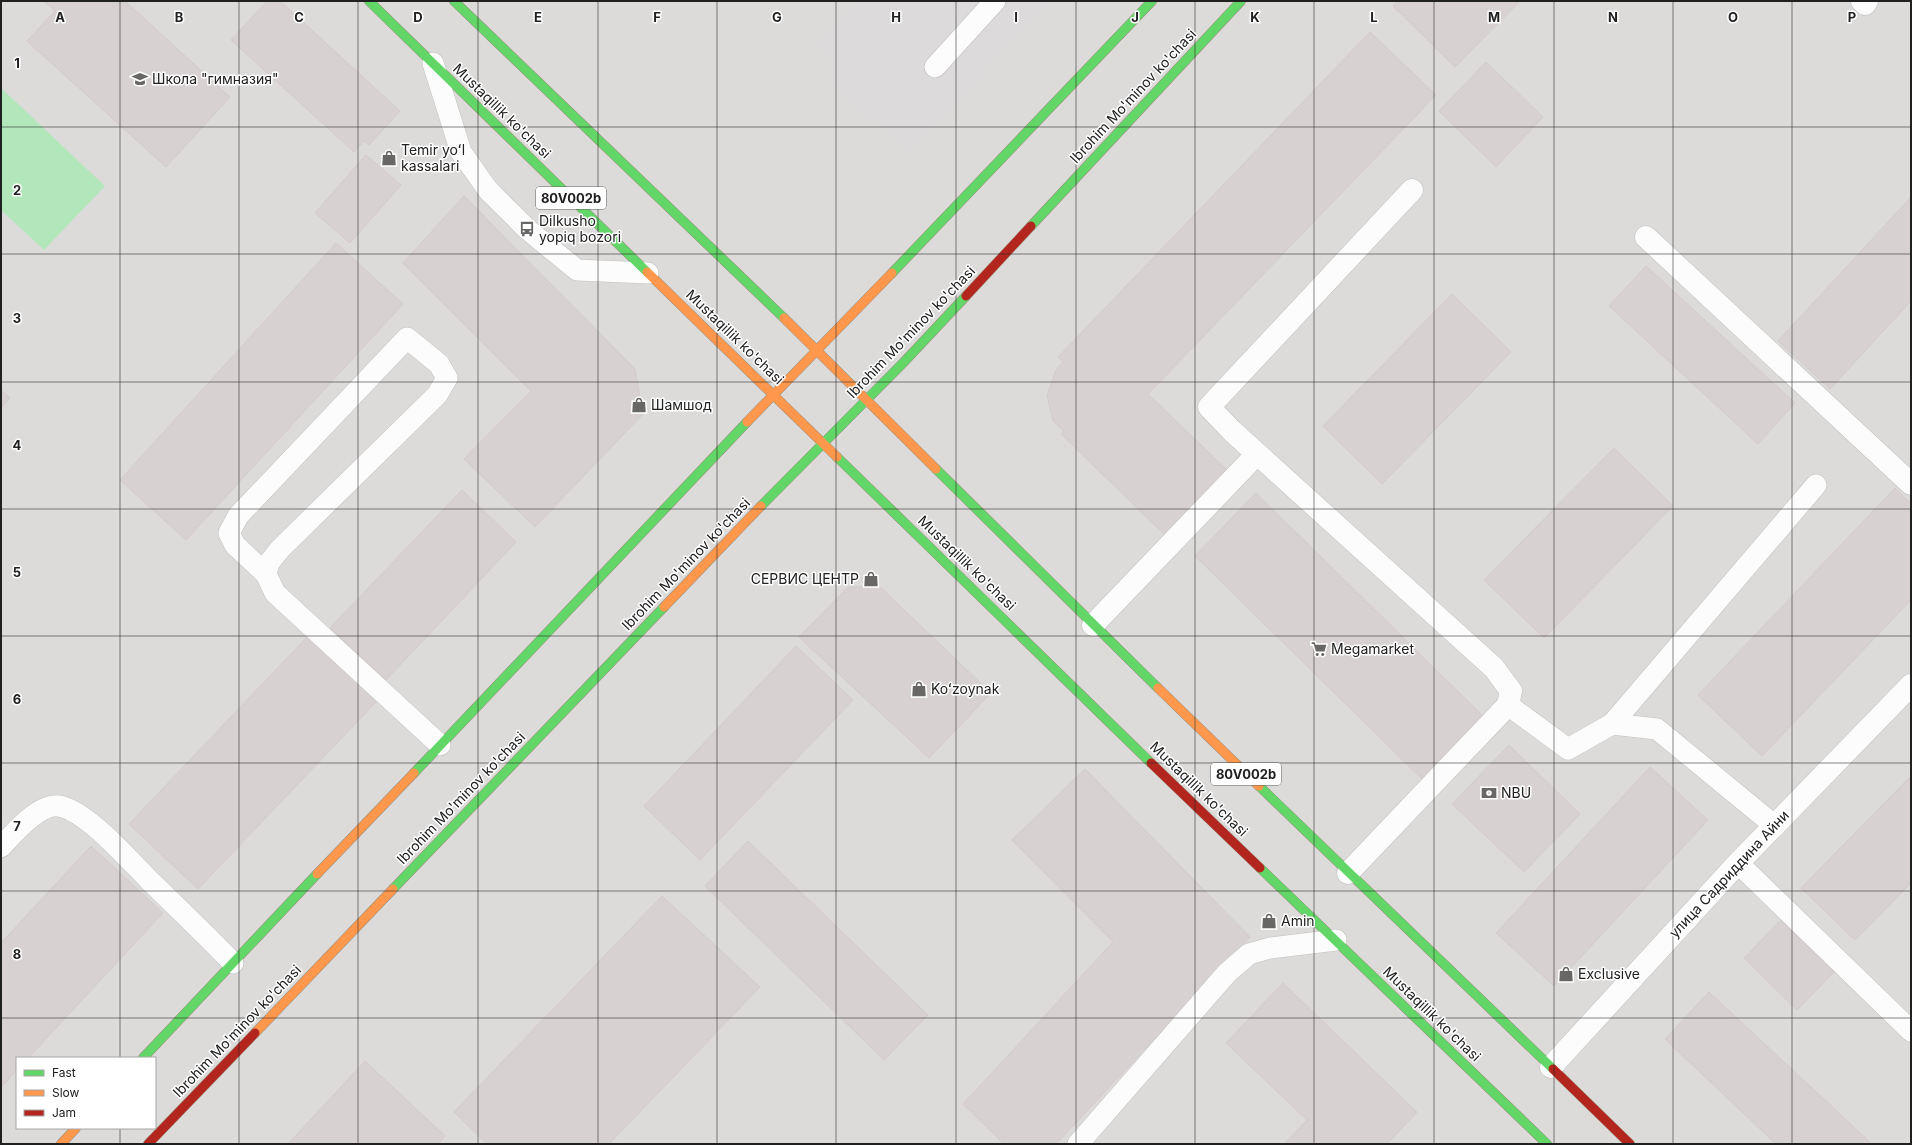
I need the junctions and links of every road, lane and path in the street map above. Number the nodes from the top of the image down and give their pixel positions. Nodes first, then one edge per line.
1 (368, 1) edge
2 (454, 1) edge
3 (995, 1) edge
4 (1152, 1) edge
5 (1241, 1) edge
6 (1862, 1) edge
7 (1867, 1) edge
8 (432, 63) junction
9 (935, 67) dead end
10 (1412, 190) dead end
11 (1646, 237) dead end
12 (648, 273) junction
13 (817, 350) junction
14 (774, 395) junction
15 (867, 399) junction
16 (823, 443) junction
17 (1257, 454) junction
18 (1911, 484) edge
19 (1816, 485) dead end
20 (266, 574) junction
21 (1093, 625) junction
22 (1911, 685) edge
23 (1508, 705) junction
24 (1612, 724) junction
25 (440, 745) junction
26 (1774, 826) junction
27 (1, 847) edge
28 (1738, 863) junction
29 (1348, 873) junction
30 (1336, 940) junction
31 (233, 963) junction
32 (1911, 1031) edge
33 (144, 1057) edge
34 (1551, 1067) junction
35 (75, 1129) edge
36 (61, 1144) edge
37 (148, 1144) edge
38 (1078, 1144) edge
39 (1547, 1144) edge
40 (1630, 1144) edge

1 - 8 main road, Mustaqillik ko'chasi / 80V002b
2 - 13 main road
3 - 9 lane
4 - 13 main road
5 - 15 main road, Ibrohim Mo'minov ko'chasi
6 - 7 street
8 - 12 main road, Mustaqillik ko'chasi / 80V002b
8 - 12 lane
10 - 17 street
11 - 18 street
12 - 14 main road, Mustaqillik ko'chasi / 80V002b
13 - 14 main road
13 - 15 main road
14 - 16 main road, Mustaqillik ko'chasi
14 - 25 main road
15 - 16 main road, Ibrohim Mo'minov ko'chasi
15 - 21 main road, 80V002b
16 - 30 main road, Mustaqillik ko'chasi
16 - 37 main road, Ibrohim Mo'minov ko'chasi
17 - 21 street
17 - 23 street
19 - 24 lane
20 - 20 lane
20 - 25 lane
21 - 29 main road, 80V002b
22 - 26 street, улица Садриддина Айни
23 - 24 lane
23 - 29 street
24 - 26 lane
25 - 31 main road
26 - 28 street, улица Садриддина Айни
27 - 31 lane
28 - 32 lane
28 - 34 street, улица Садриддина Айни
29 - 34 main road, 80V002b
30 - 38 lane
30 - 39 main road, Mustaqillik ko'chasi
31 - 33 main road
34 - 40 main road, 80V002b
35 - 36 main road

